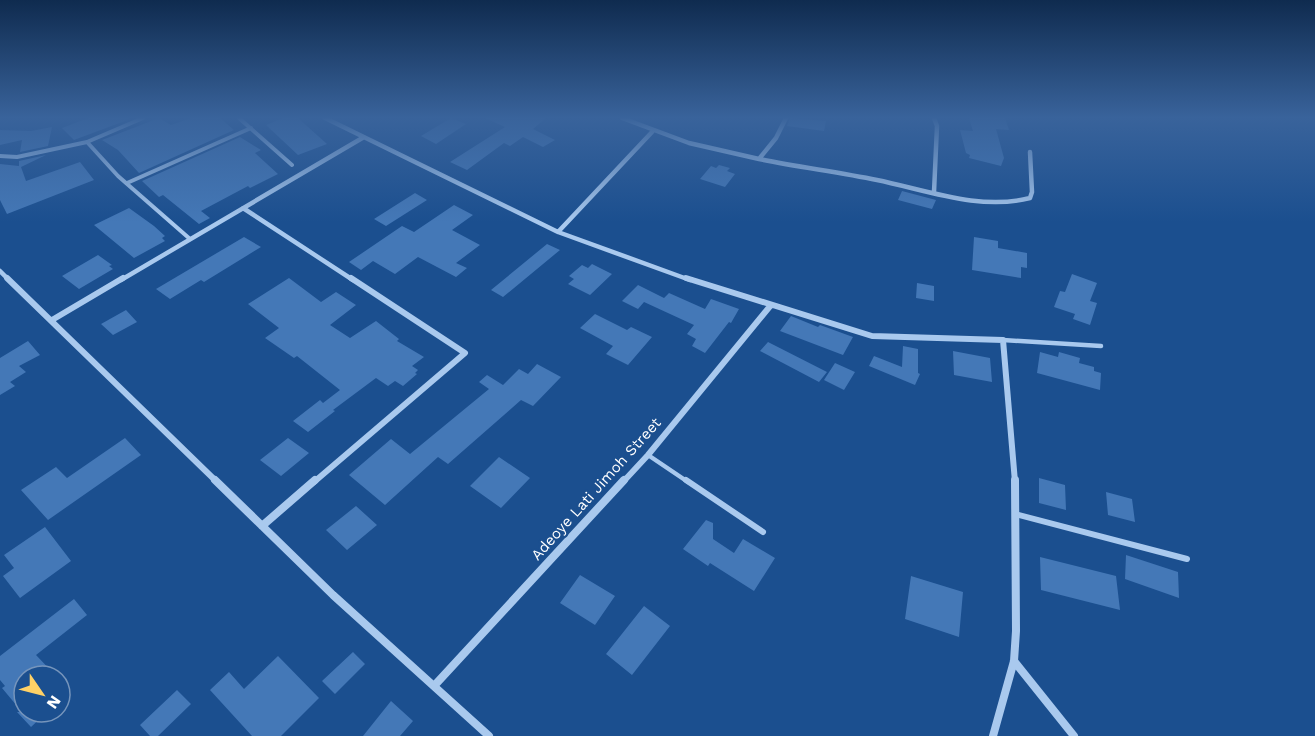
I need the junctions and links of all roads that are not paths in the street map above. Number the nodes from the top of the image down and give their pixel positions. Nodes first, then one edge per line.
1 (39, 152) edge
2 (97, 152) edge
3 (196, 152) edge
4 (278, 152) edge
5 (337, 152) edge
6 (395, 152) edge
7 (633, 152) edge
8 (723, 152) edge
9 (764, 152) edge
10 (936, 152) edge
11 (1030, 152) dead end
12 (0, 156) edge
13 (759, 159) junction
14 (292, 165) dead end
15 (127, 183) junction
16 (934, 192) junction
17 (243, 208) junction
18 (558, 232) junction
19 (190, 239) junction
20 (0, 271) edge
21 (771, 305) junction
22 (52, 320) junction
23 (1003, 340) junction
24 (1101, 346) dead end
25 (648, 455) junction
26 (1015, 514) junction
27 (262, 526) junction
28 (763, 532) dead end
29 (1187, 559) dead end
30 (1014, 661) junction
31 (434, 686) junction
32 (489, 736) edge
33 (993, 736) edge
34 (1074, 736) edge

1 - 12 lane
2 - 15 lane
3 - 15 lane
4 - 14 lane
5 - 17 street
6 - 18 street
7 - 18 street
8 - 13 street
9 - 13 street
10 - 16 street
11 - 16 street
13 - 16 street
15 - 19 lane
17 - 19 street
17 - 27 street
18 - 21 street
19 - 22 street
20 - 22 street
21 - 23 street
21 - 25 street, Adeoye Lati Jimoh Street
22 - 27 street
23 - 24 lane
23 - 26 street
25 - 28 lane
25 - 31 street, Adeoye Lati Jimoh Street
26 - 29 lane
26 - 30 street
27 - 31 street
30 - 33 street
30 - 34 street
31 - 32 street

